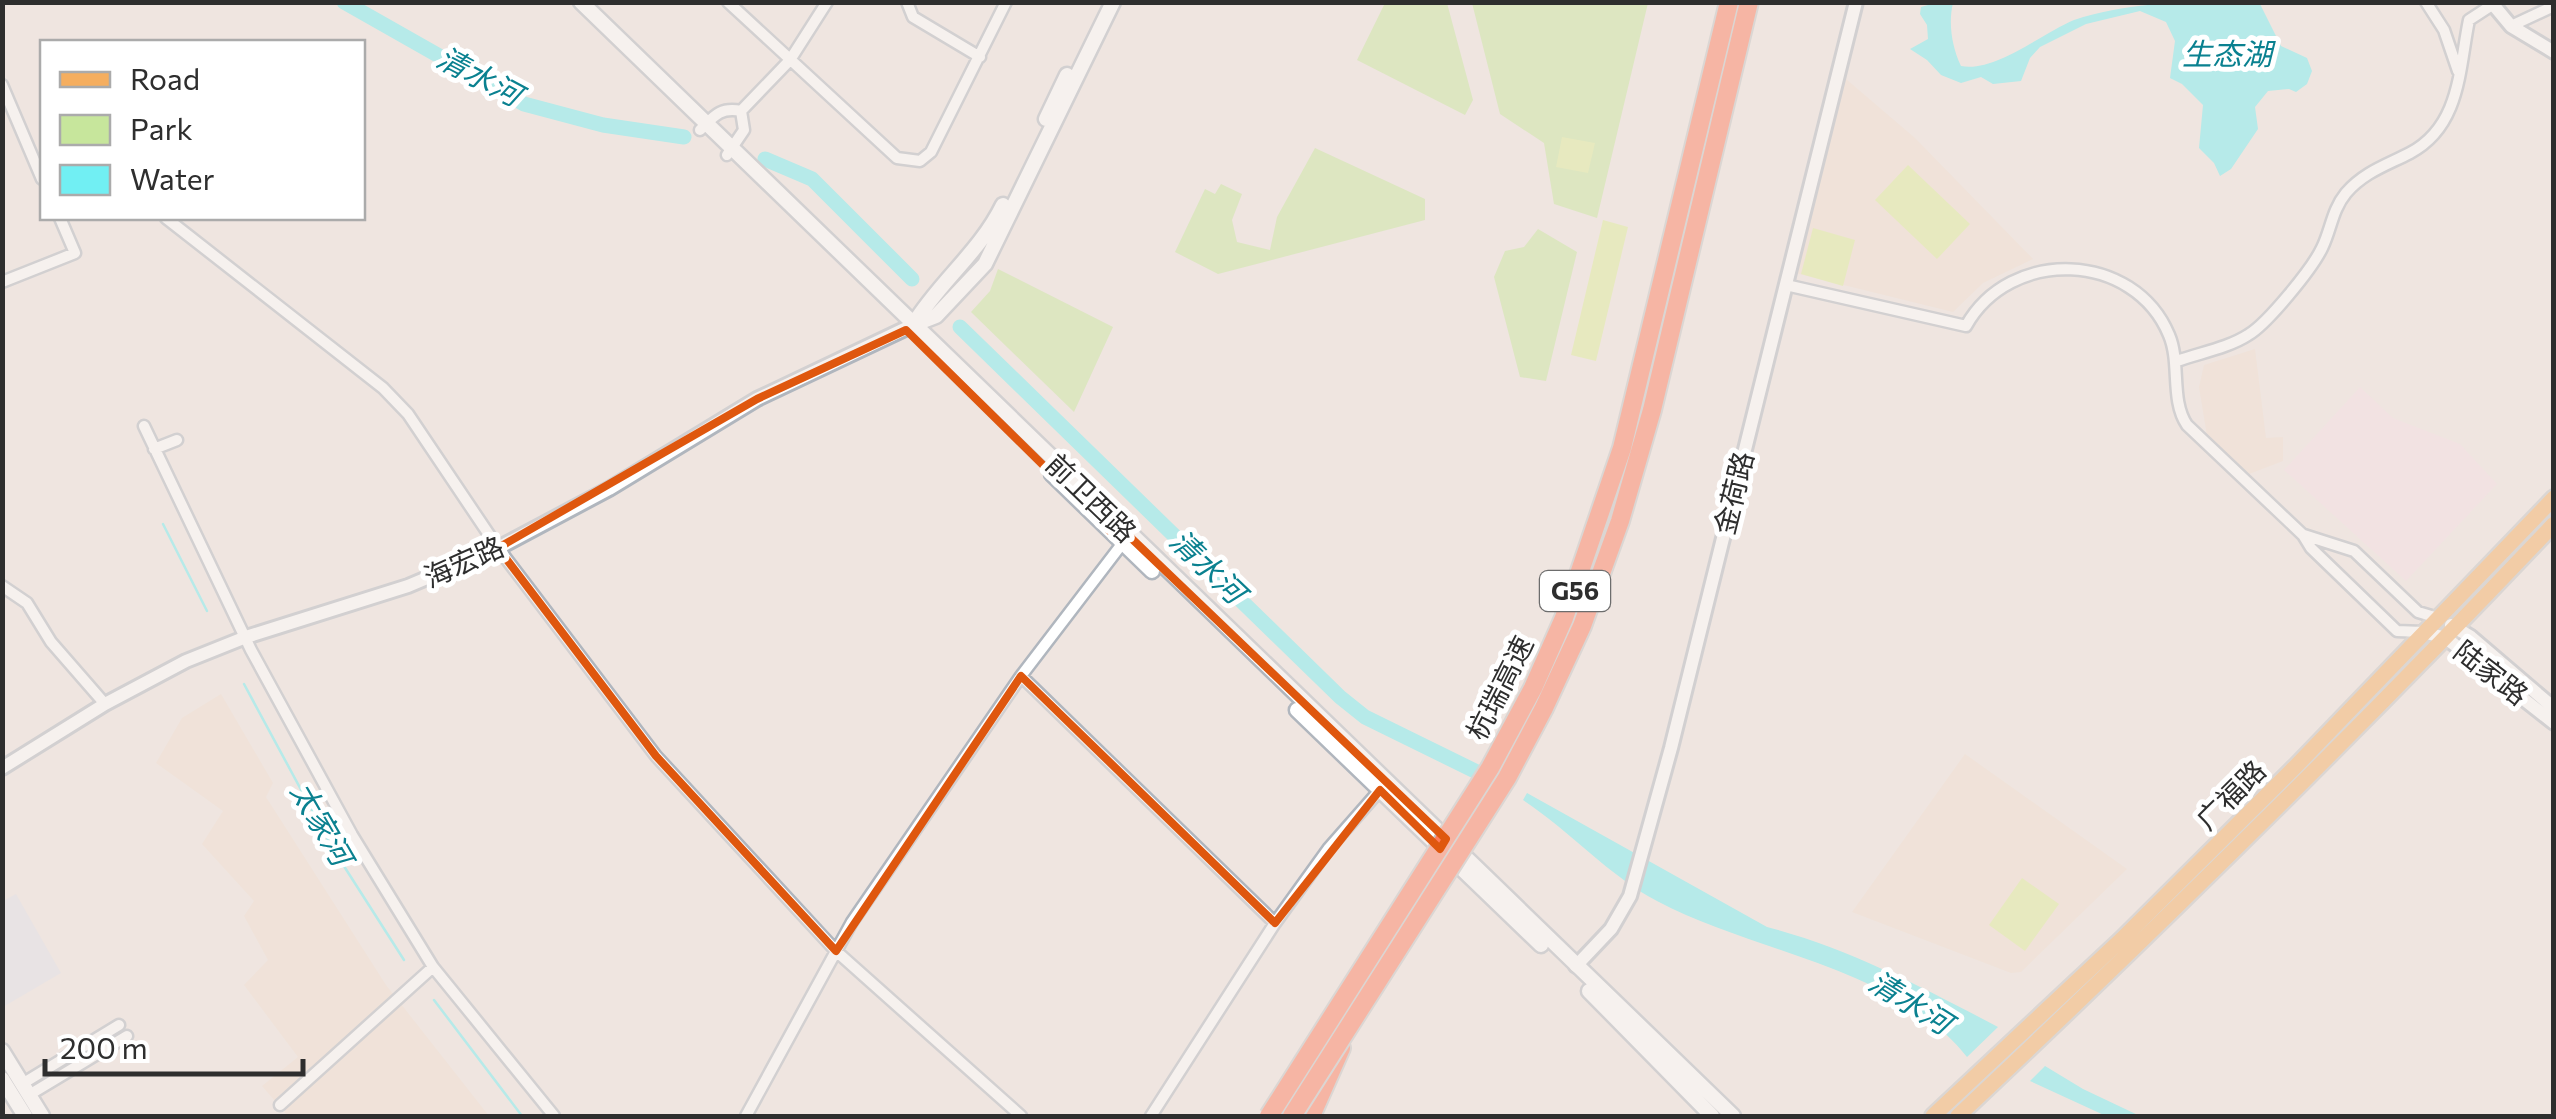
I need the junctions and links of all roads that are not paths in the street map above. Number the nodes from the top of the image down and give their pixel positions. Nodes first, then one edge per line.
1 (568, 2) edge
2 (580, 2) edge
3 (728, 2) edge
4 (827, 2) edge
5 (907, 2) edge
6 (1006, 2) edge
7 (1102, 2) edge
8 (1113, 2) edge
9 (1729, 2) edge
10 (1749, 2) edge
11 (1856, 2) edge
12 (2426, 2) edge
13 (2492, 4) edge
14 (2554, 6) edge
15 (2511, 26) junction
16 (2554, 52) edge
17 (980, 57) junction
18 (790, 60) junction
19 (2461, 82) junction
20 (2, 84) edge
21 (741, 111) junction
22 (703, 127) junction
23 (730, 152) junction
24 (40, 172) edge
25 (61, 220) edge
26 (169, 220) edge
27 (2, 282) edge
28 (1786, 285) junction
29 (909, 328) junction
30 (2176, 361) junction
31 (144, 426) dead end
32 (177, 440) dead end
33 (154, 449) junction
34 (2554, 498) edge
35 (2554, 524) edge
36 (2303, 535) junction
37 (1126, 540) junction
38 (498, 548) junction
39 (2, 586) edge
40 (2438, 618) junction
41 (2424, 632) junction
42 (2451, 632) junction
43 (246, 637) junction
44 (1021, 676) junction
45 (105, 704) junction
46 (2554, 708) edge
47 (2554, 723) edge
48 (2, 768) edge
49 (1380, 790) junction
50 (1274, 923) junction
51 (836, 951) junction
52 (1576, 966) junction
53 (433, 967) junction
54 (1360, 1010) junction
55 (119, 1025) dead end
56 (127, 1036) dead end
57 (2, 1051) edge
58 (2, 1079) edge
59 (26, 1090) junction
60 (280, 1105) dead end
61 (25, 1116) edge
62 (42, 1116) edge
63 (554, 1116) edge
64 (746, 1116) edge
65 (1020, 1116) edge
66 (1151, 1116) edge
67 (1270, 1116) edge
68 (1292, 1116) edge
69 (1311, 1116) edge
70 (1712, 1116) edge
71 (1732, 1116) edge
72 (1933, 1116) edge
73 (1958, 1116) edge

1 - 22 main road, 前卫西路
2 - 22 main road, 前卫西路
3 - 18 street
4 - 18 street
5 - 17 street
6 - 17 street
7 - 29 main road, 海宏路
8 - 29 main road, 海宏路
9 - 67 highway, 杭瑞高速 / G56, bridge
10 - 54 highway, 杭瑞高速 / G56, bridge
11 - 28 street, 金荷路
12 - 19 street
13 - 15 street
13 - 19 street
14 - 15 street
15 - 16 street
17 - 18 street
18 - 21 street
19 - 30 street
20 - 24 street
21 - 22 street
21 - 23 street
22 - 23 main road, 前卫西路
23 - 29 main road, 前卫西路
25 - 27 street
26 - 38 street
28 - 30 street
28 - 52 street, 金荷路
29 - 37 main road, 前卫西路
29 - 38 street, 海宏路
30 - 36 street
31 - 33 street
32 - 33 street
33 - 43 street
34 - 40 main road, 广福路
35 - 42 main road, 广福路
36 - 40 street
36 - 41 street
37 - 44 street
37 - 49 main road, 前卫西路
37 - 52 main road, 前卫西路
38 - 43 street, 海宏路
38 - 51 street
39 - 45 street
40 - 41 main road, 广福路
40 - 42 street, 陆家路
41 - 42 street, 陆家路
41 - 72 main road, 广福路
42 - 46 street, 陆家路
42 - 47 street, 陆家路
42 - 73 main road, 广福路
43 - 45 street, 海宏路
43 - 53 street
44 - 50 street
44 - 51 street
45 - 48 street, 海宏路
49 - 50 street
49 - 70 main road, 前卫西路
50 - 66 street
51 - 64 street
51 - 65 street
52 - 71 main road, 前卫西路
53 - 60 street
53 - 63 street
54 - 68 highway, 杭瑞高速 / G56, bridge
54 - 69 highway, bridge
55 - 59 street
56 - 59 street
57 - 59 main road
58 - 61 main road
59 - 62 main road

